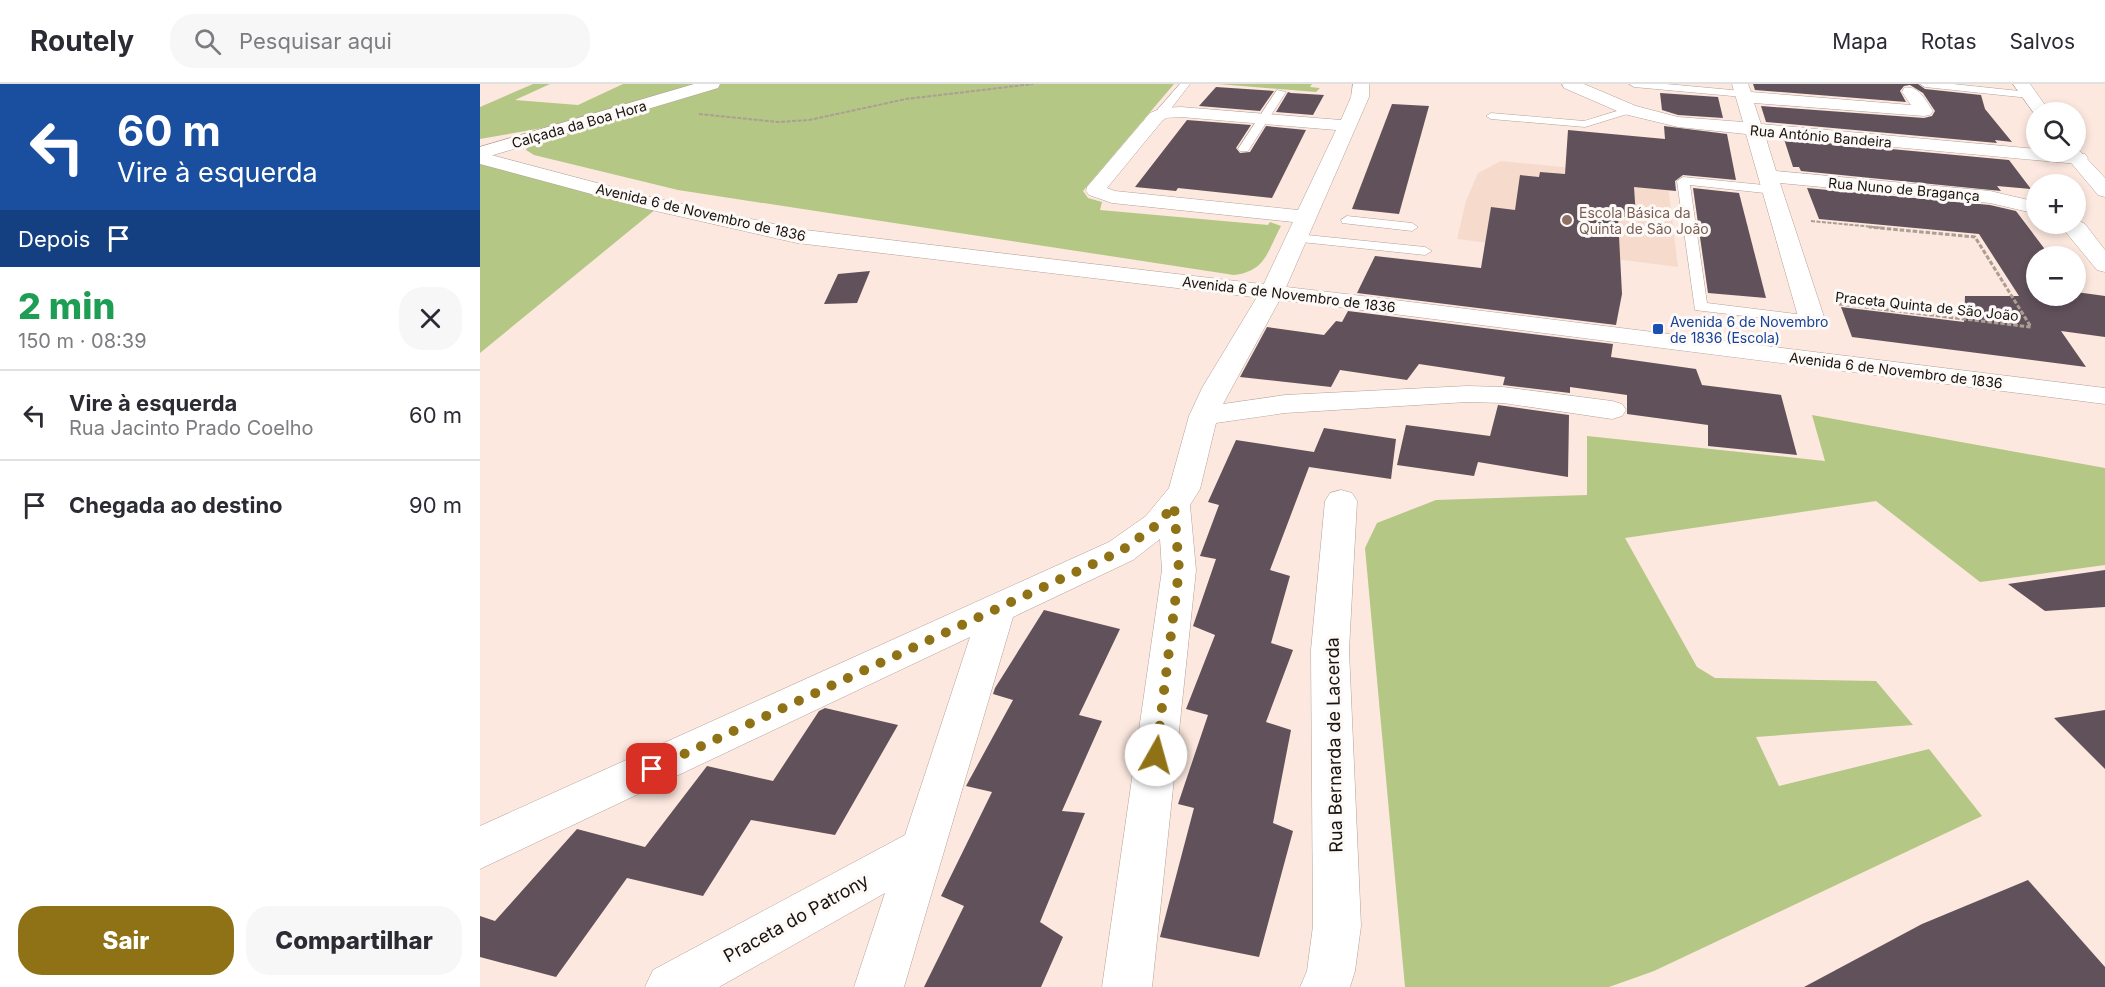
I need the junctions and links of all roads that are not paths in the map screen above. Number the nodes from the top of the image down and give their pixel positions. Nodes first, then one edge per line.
1 (712, 84) edge
2 (1185, 84) edge
3 (1360, 84) edge
4 (1570, 84) edge
5 (1634, 84) edge
6 (1917, 88) edge
7 (2025, 90) edge
8 (1281, 92) dead end
9 (1742, 92) edge
10 (2034, 102) edge
11 (1630, 110) junction
12 (1162, 113) junction
13 (1491, 116) dead end
14 (1264, 119) junction
15 (1347, 126) junction
16 (1755, 130) junction
17 (1244, 149) dead end
18 (2026, 151) edge
19 (480, 153) edge
20 (480, 158) edge
21 (2081, 162) edge
22 (1772, 183) junction
23 (2105, 191) edge
24 (2026, 205) edge
25 (1306, 217) junction
26 (1347, 220) dead end
27 (1390, 225) junction
28 (1412, 227) dead end
29 (2081, 234) edge
30 (1297, 238) junction
31 (1383, 247) junction
32 (1425, 251) dead end
33 (2105, 265) edge
34 (1272, 292) junction
35 (1811, 315) joint
36 (2105, 396) edge
37 (1612, 410) dead end
38 (1203, 416) junction
39 (1341, 501) dead end
40 (1174, 505) junction
41 (997, 610) junction
42 (480, 848) edge
43 (922, 849) junction
44 (670, 987) edge
45 (879, 987) edge
46 (1127, 987) edge
47 (1325, 987) edge

1 - 19 street, Calçada da Boa Hora
2 - 12 lane
3 - 15 street
4 - 11 street, Rua António Bandeira
5 - 9 lane
6 - 7 lane
6 - 9 street
7 - 10 street
8 - 14 lane
9 - 16 street
11 - 13 lane
11 - 16 street, Rua António Bandeira
12 - 14 street
12 - 25 street
14 - 15 street
14 - 17 lane
15 - 25 street
16 - 18 street, Rua António Bandeira
16 - 22 street
20 - 34 street, Avenida 6 de Novembro de 1836
21 - 23 street
22 - 24 street, Rua Nuno de Bragança
22 - 35 street
22 - 35 lane
25 - 30 street
26 - 27 lane
27 - 28 lane
27 - 31 lane
29 - 33 street
30 - 31 lane
30 - 34 street
31 - 32 lane
34 - 36 street, Avenida 6 de Novembro de 1836
34 - 38 street
37 - 38 street
38 - 40 street
39 - 47 street, Rua Bernarda de Lacerda
40 - 41 street
40 - 46 street
41 - 42 street
41 - 43 street
43 - 44 street, Praceta do Patrony
43 - 45 street

